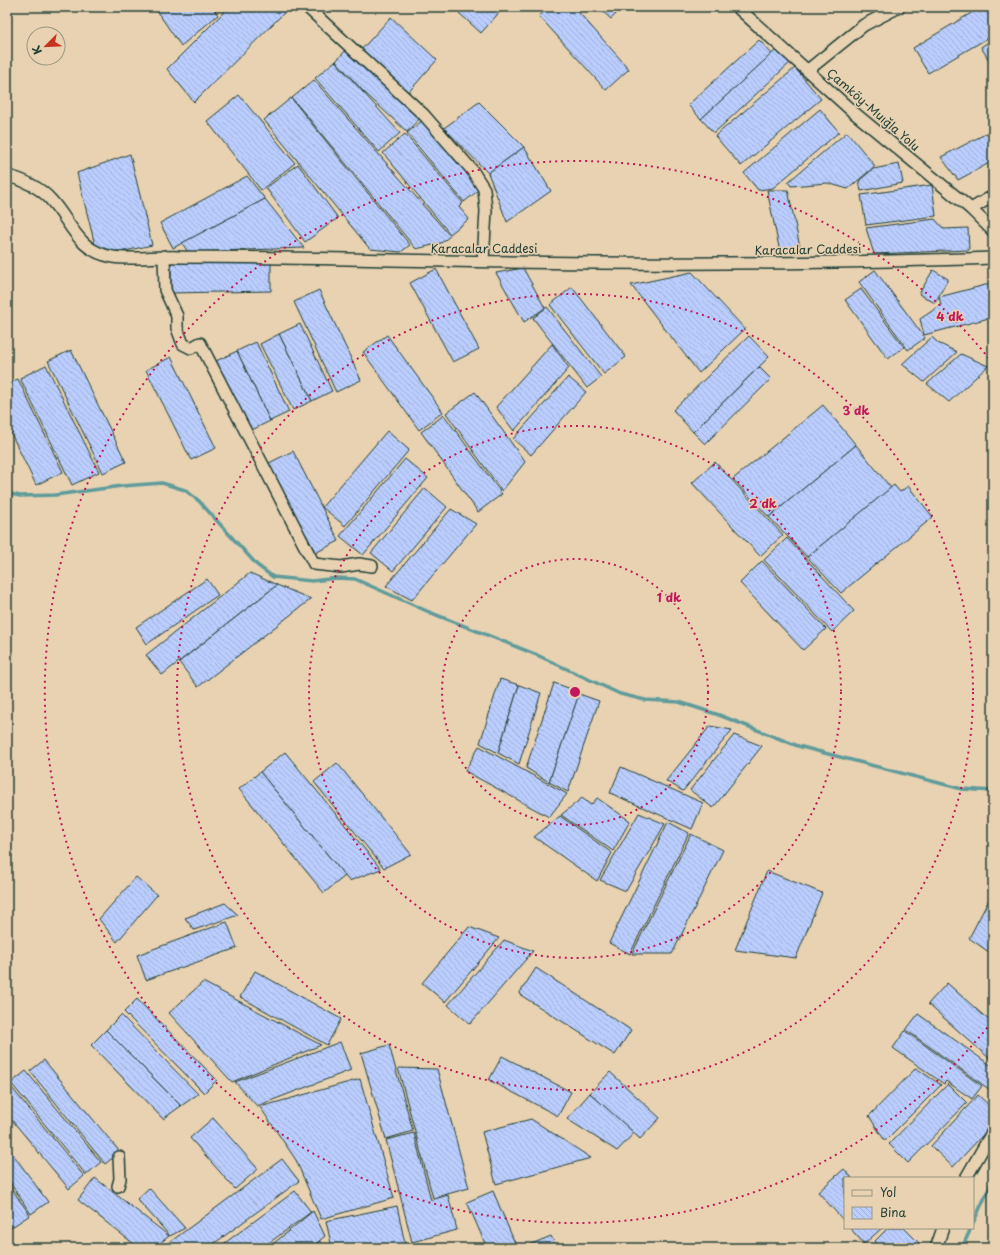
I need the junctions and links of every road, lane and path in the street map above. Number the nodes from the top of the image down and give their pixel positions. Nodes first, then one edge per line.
1 (307, 7) edge
2 (738, 7) edge
3 (900, 7) edge
4 (808, 70) junction
5 (7, 176) edge
6 (993, 196) edge
7 (971, 209) junction
8 (993, 231) edge
9 (164, 256) junction
10 (993, 258) edge
11 (483, 261) junction
12 (372, 566) dead end
13 (993, 1131) edge
14 (119, 1157) dead end
15 (967, 1177) edge
16 (118, 1186) dead end
17 (943, 1229) edge
18 (936, 1248) edge

1 - 11 street
2 - 4 street, Çamköy-Muığla Yolu
3 - 4 street
4 - 7 street, Çamköy-Muığla Yolu
5 - 9 street, Karacalar Caddesi
6 - 7 street
7 - 8 street, Çamköy-Muığla Yolu
9 - 11 street, Karacalar Caddesi
9 - 12 street
10 - 11 street, Karacalar Caddesi
13 - 15 street
14 - 16 street
17 - 18 street

